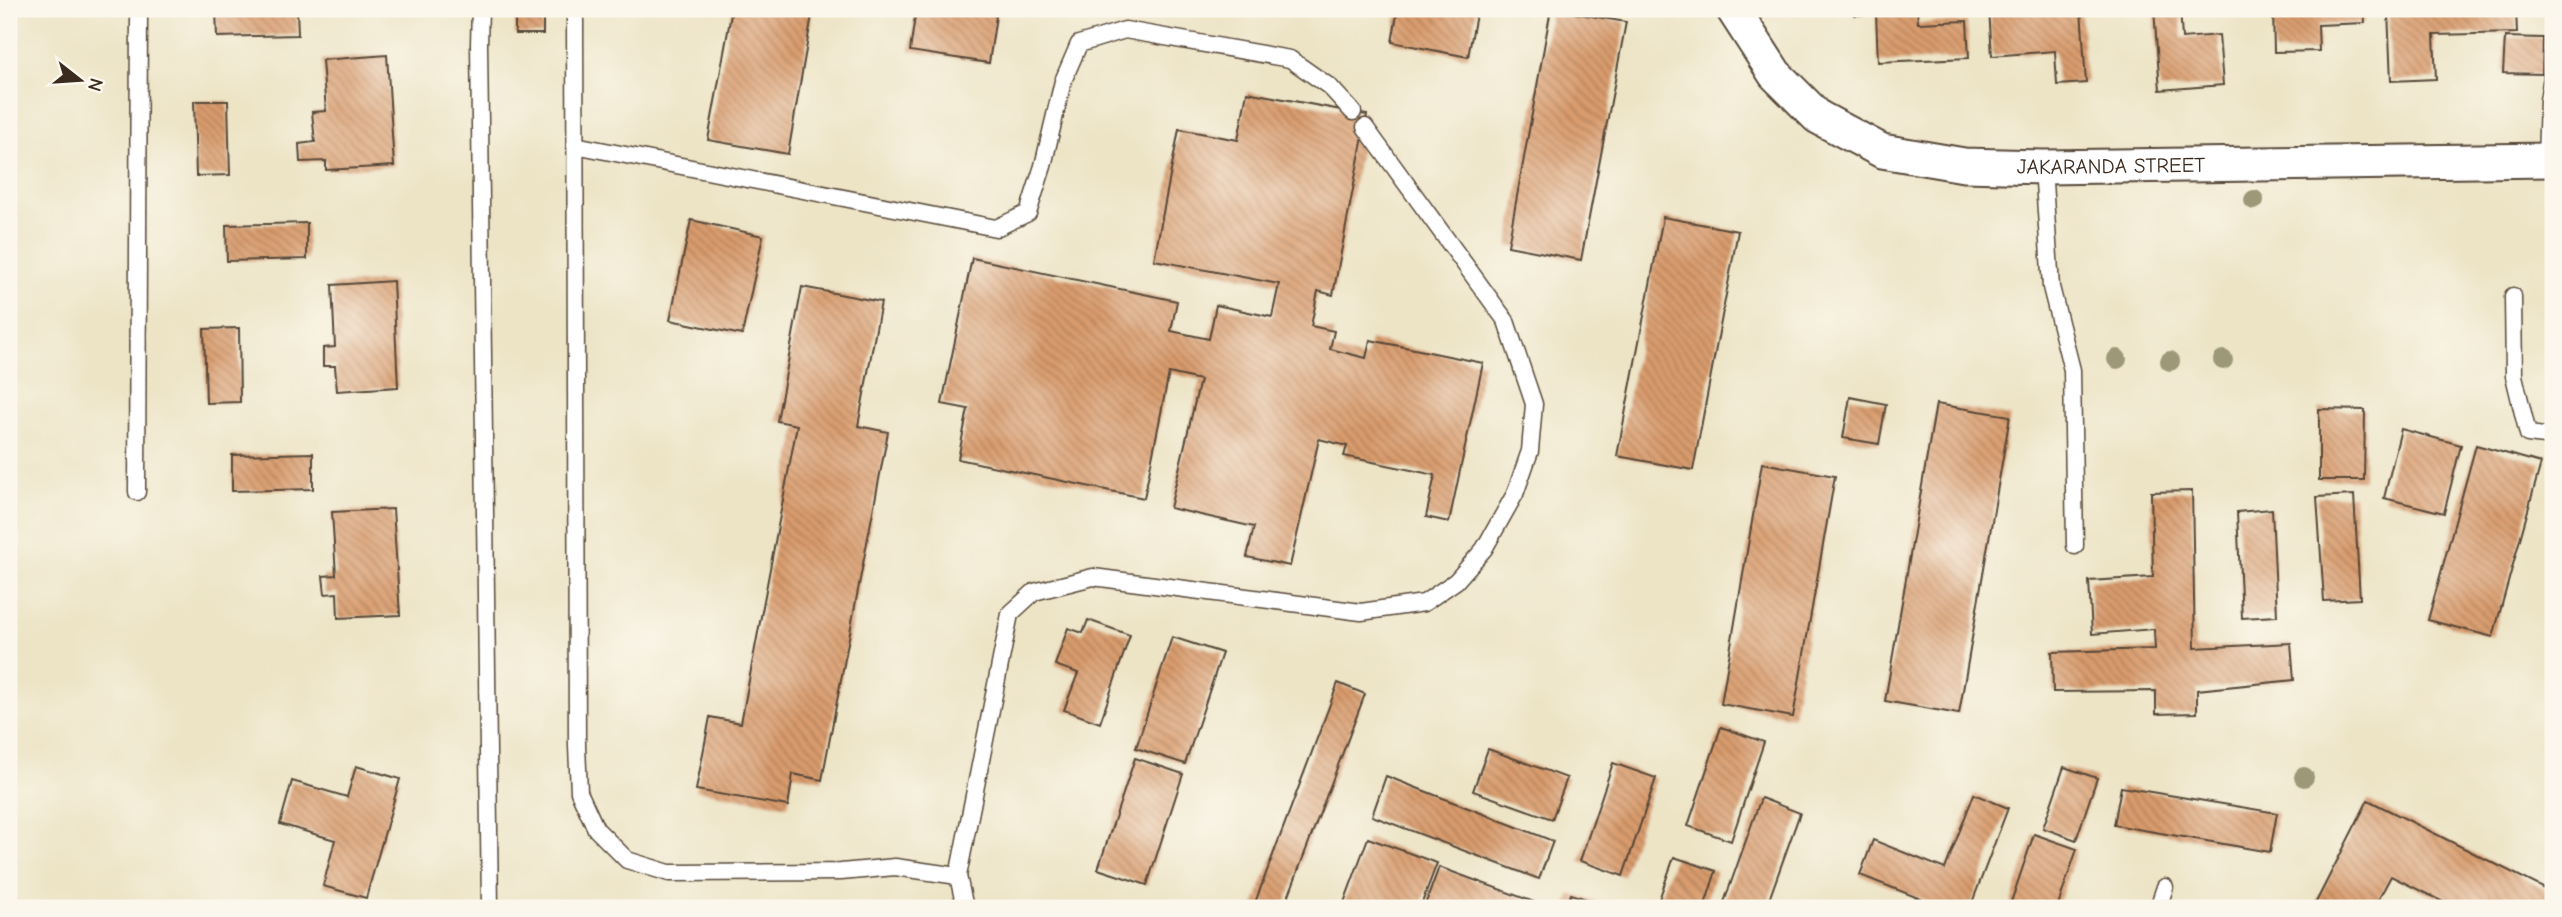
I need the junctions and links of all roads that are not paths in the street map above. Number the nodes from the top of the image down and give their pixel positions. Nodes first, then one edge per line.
1 (139, 9) edge
2 (480, 9) edge
3 (575, 9) edge
4 (1733, 9) edge
5 (2553, 71) edge
6 (1353, 112) dead end
7 (1365, 127) dead end
8 (575, 145) junction
9 (2550, 160) edge
10 (2043, 167) junction
11 (2513, 296) dead end
12 (2553, 437) edge
13 (137, 492) dead end
14 (2075, 546) dead end
15 (958, 876) junction
16 (2165, 887) dead end
17 (490, 908) edge
18 (965, 908) edge
19 (2158, 908) edge

1 - 13 lane
2 - 17 lane
3 - 8 lane
4 - 10 street, JAKARANDA STREET
5 - 9 lane
6 - 8 lane
7 - 15 lane
8 - 15 lane
9 - 10 street, JAKARANDA STREET
10 - 14 lane
11 - 12 lane
15 - 18 lane
16 - 19 lane

